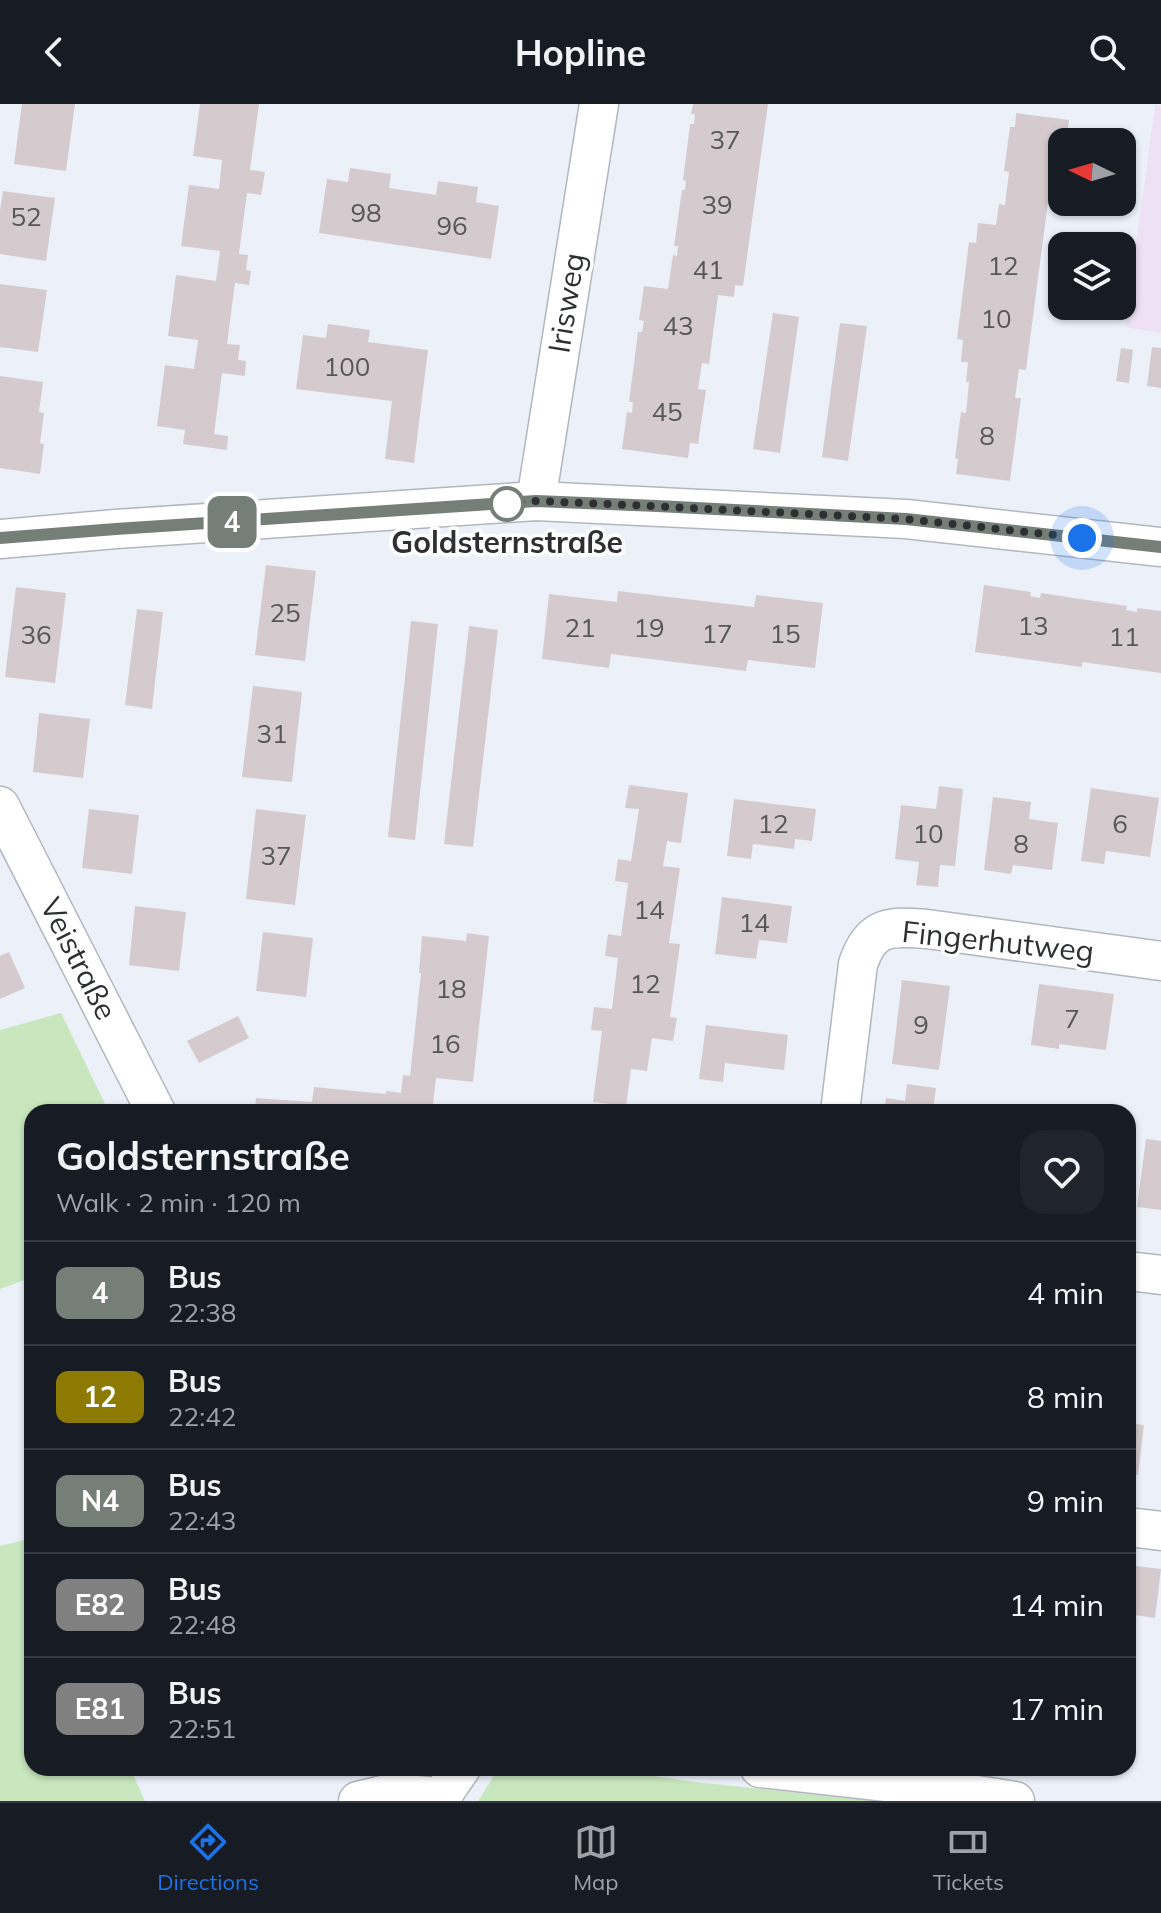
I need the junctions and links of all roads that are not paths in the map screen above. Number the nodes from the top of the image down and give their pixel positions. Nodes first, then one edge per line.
1 (599, 104) edge
2 (536, 501) junction
3 (0, 539) edge
4 (1161, 547) edge
5 (0, 806) edge
6 (1161, 961) edge
7 (152, 1104) edge
8 (841, 1104) edge
9 (1136, 1272) edge
10 (1161, 1275) edge
11 (1136, 1528) edge
12 (1161, 1531) edge
13 (832, 1776) edge
14 (449, 1789) edge
15 (358, 1801) edge
16 (1015, 1801) edge

1 - 2 street, Irisweg
2 - 3 street
2 - 4 street
5 - 7 street, Veistraße
6 - 8 street, Fingerhutweg
9 - 10 street
11 - 12 street
13 - 16 street
14 - 15 street

